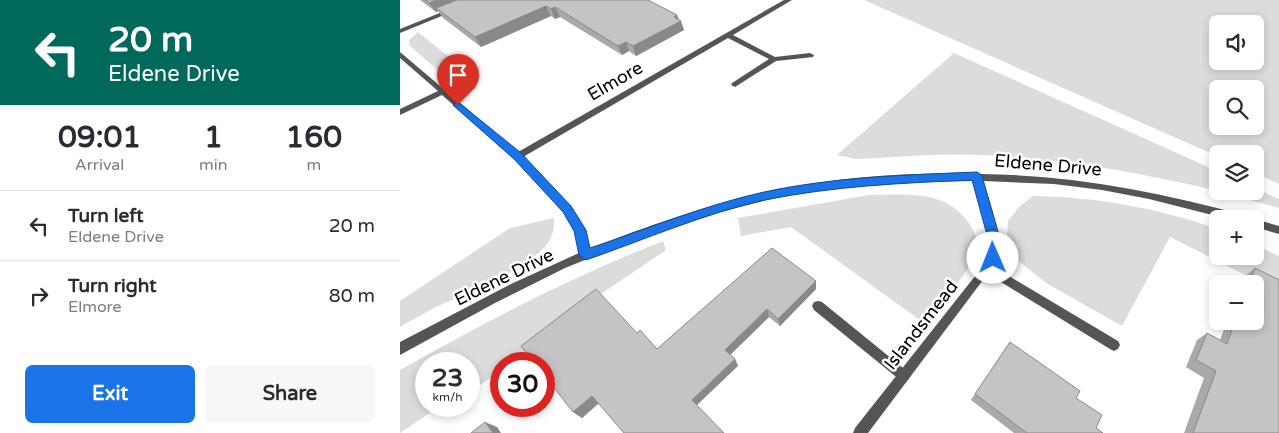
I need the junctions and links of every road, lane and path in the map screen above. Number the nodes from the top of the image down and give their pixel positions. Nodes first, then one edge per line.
1 (478, 0) edge
2 (789, 0) edge
3 (400, 31) edge
4 (730, 36) junction
5 (400, 54) edge
6 (810, 55) dead end
7 (774, 59) junction
8 (734, 85) dead end
9 (443, 92) junction
10 (400, 112) edge
11 (517, 156) junction
12 (977, 176) junction
13 (1209, 210) edge
14 (1264, 226) edge
15 (1279, 230) edge
16 (586, 255) junction
17 (987, 268) junction
18 (818, 306) dead end
19 (1114, 346) dead end
20 (400, 349) edge
21 (904, 376) junction
22 (860, 433) edge

1 - 3 street
2 - 4 street, Elmore
4 - 7 street
4 - 11 street, Elmore
5 - 9 street
6 - 7 street
7 - 8 street
9 - 10 street
9 - 11 street
11 - 16 street
12 - 13 street, Eldene Drive
12 - 16 street, Eldene Drive
12 - 17 street, Islandsmead
14 - 15 street
16 - 20 street, Eldene Drive
17 - 19 street
17 - 21 street, Islandsmead
18 - 21 street
21 - 22 street, Islandsmead

